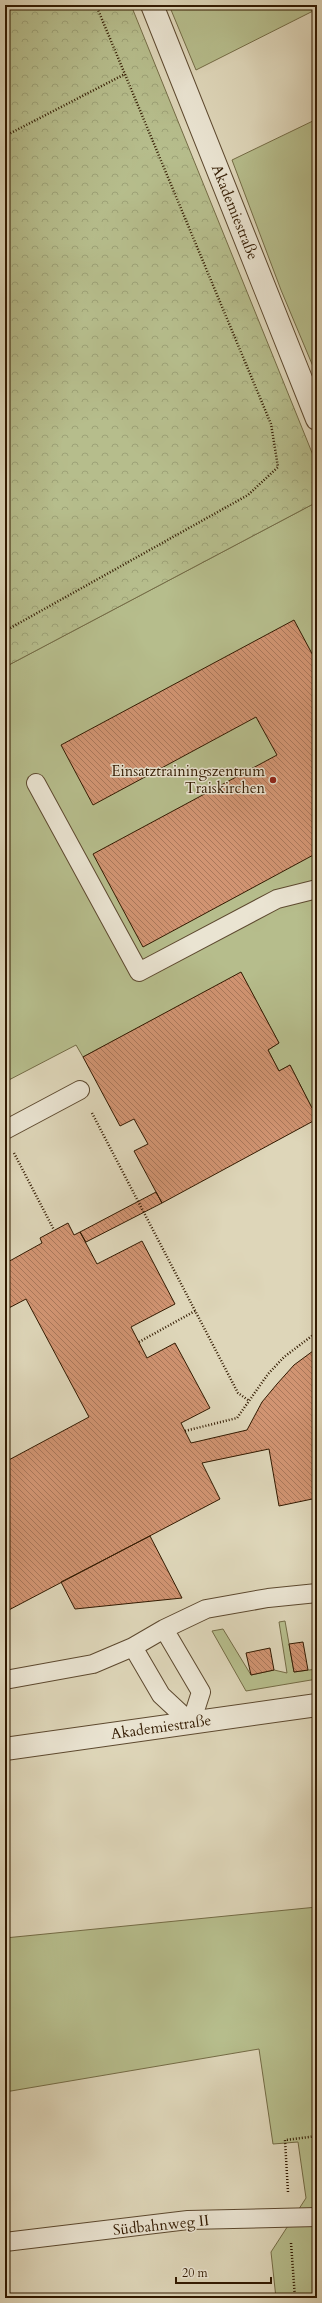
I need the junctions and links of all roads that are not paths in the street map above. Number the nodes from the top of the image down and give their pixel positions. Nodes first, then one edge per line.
1 (152, 5) edge
2 (317, 418) edge
3 (36, 783) dead end
4 (317, 889) edge
5 (80, 1090) road end
6 (5, 1130) edge
7 (317, 1593) edge
8 (164, 1629) junction
9 (133, 1647) junction
10 (5, 1680) edge
11 (317, 1705) edge
12 (192, 1723) junction
13 (5, 1749) edge
14 (317, 2217) edge
15 (5, 2242) edge

1 - 2 street, Akademiestraße
3 - 4 lane
5 - 6 lane
7 - 8 lane
8 - 9 lane
8 - 12 lane
9 - 10 lane
9 - 12 lane
11 - 12 street, Akademiestraße
12 - 13 street, Akademiestraße
14 - 15 lane, Südbahnweg II

